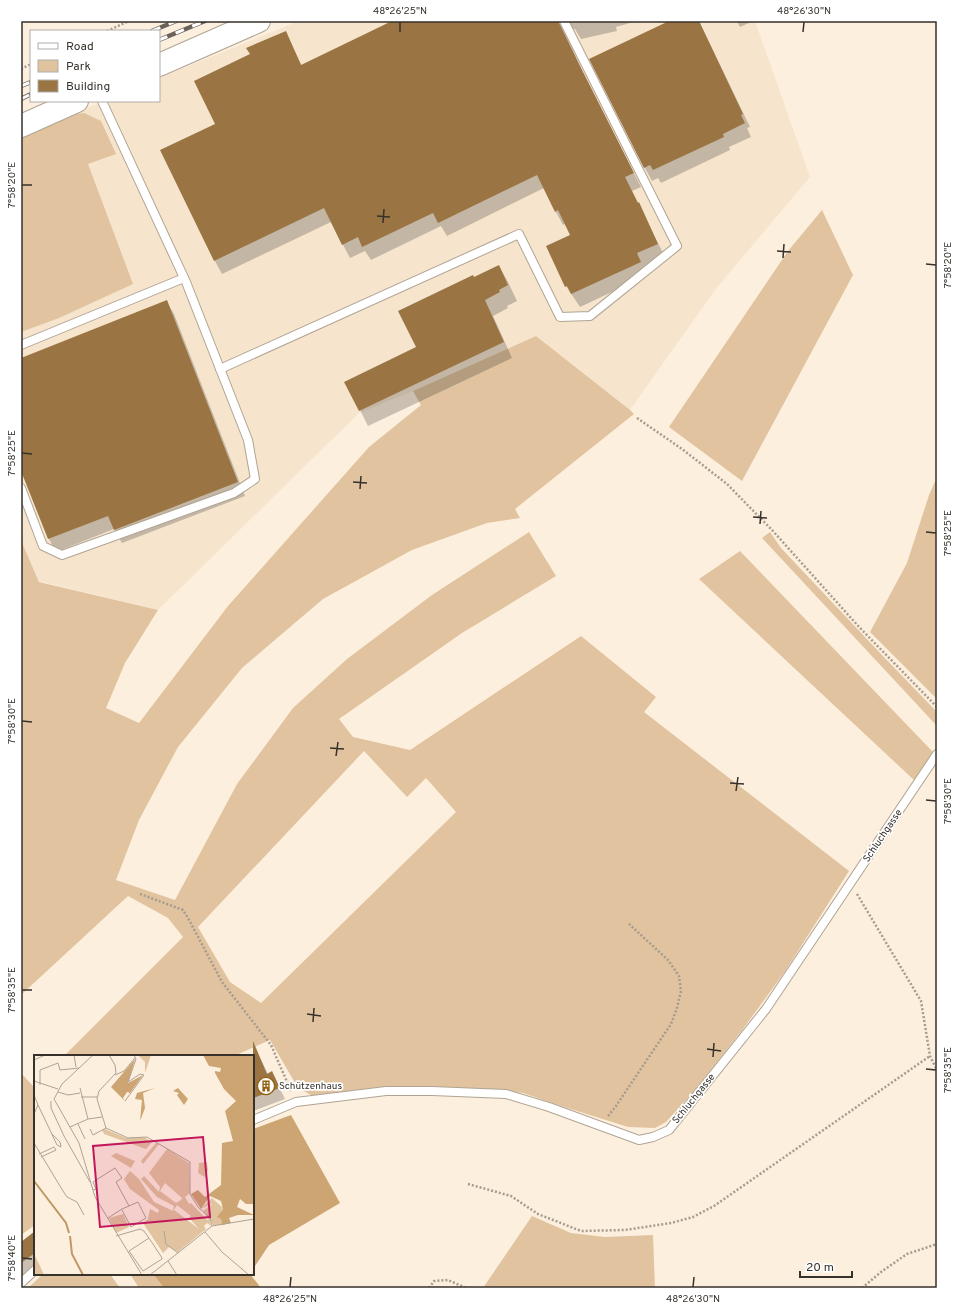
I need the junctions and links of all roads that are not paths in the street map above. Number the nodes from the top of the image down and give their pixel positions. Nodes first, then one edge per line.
1 (259, 21) edge
2 (564, 21) edge
3 (160, 65) edge
4 (75, 102) edge
5 (102, 102) edge
6 (21, 126) edge
7 (184, 278) junction
8 (21, 345) edge
9 (220, 369) junction
10 (21, 488) edge
11 (937, 754) edge
12 (254, 1120) edge
13 (34, 1271) edge
14 (21, 1283) edge

1 - 3 main road
2 - 9 lane
4 - 6 main road
5 - 7 lane
7 - 8 lane
7 - 9 lane
9 - 10 lane
11 - 12 lane, Schluchgasse
13 - 14 lane

